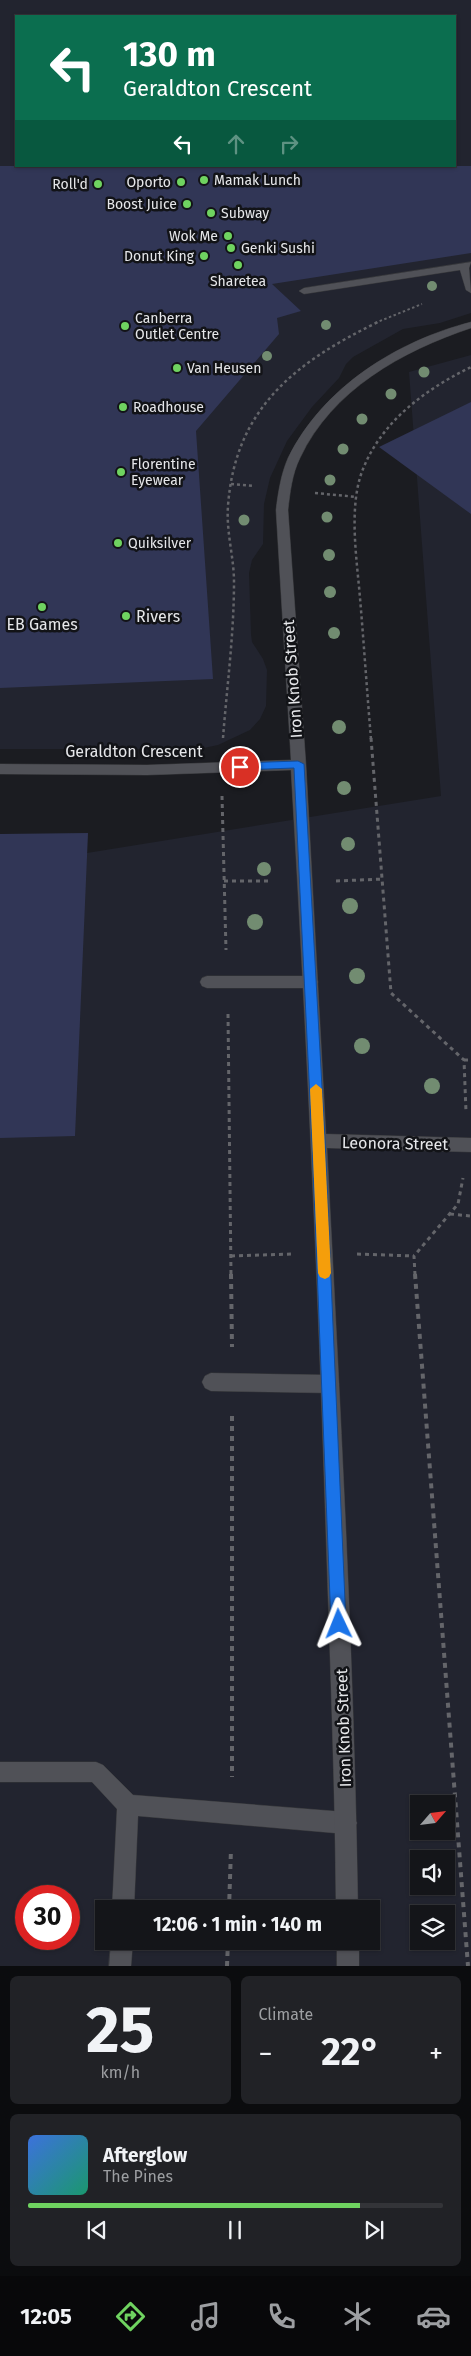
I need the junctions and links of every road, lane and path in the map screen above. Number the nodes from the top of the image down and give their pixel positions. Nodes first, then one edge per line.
1 (468, 266) edge
2 (471, 290) edge
3 (304, 291) dead end
4 (471, 325) edge
5 (471, 367) edge
6 (298, 764) junction
7 (220, 768) junction
8 (0, 769) edge
9 (207, 982) dead end
10 (228, 982) junction
11 (311, 982) junction
12 (464, 1060) junction
13 (471, 1060) edge
14 (318, 1141) junction
15 (469, 1145) edge
16 (449, 1214) junction
17 (471, 1216) edge
18 (210, 1382) dead end
19 (232, 1383) junction
20 (330, 1384) junction
21 (0, 1772) edge
22 (128, 1805) junction
23 (232, 1812) junction
24 (346, 1823) junction
25 (123, 1900) edge
26 (229, 1900) edge
27 (348, 1900) edge
28 (121, 1950) edge
29 (228, 1950) edge
30 (348, 1950) edge
31 (120, 1966) edge
32 (227, 1966) edge
33 (348, 1966) edge
34 (468, 1966) edge

1 - 2 street
1 - 3 street
2 - 7 path
4 - 6 street, Iron Knob Street
5 - 12 path
6 - 7 street, Geraldton Crescent
6 - 11 street, Iron Knob Street
7 - 8 street, Geraldton Crescent
7 - 10 path
9 - 10 street
10 - 11 street
10 - 19 path
11 - 14 street, Iron Knob Street
12 - 13 path
12 - 15 path
14 - 15 street, Leonora Street
14 - 20 street, Iron Knob Street
15 - 16 path
16 - 17 path
16 - 34 path
18 - 19 street
19 - 20 street
19 - 23 path
20 - 24 street, Iron Knob Street
21 - 22 street
22 - 23 street
22 - 25 street
23 - 24 street
23 - 26 path
24 - 27 street, Iron Knob Street
28 - 31 street
29 - 32 path
30 - 33 street

